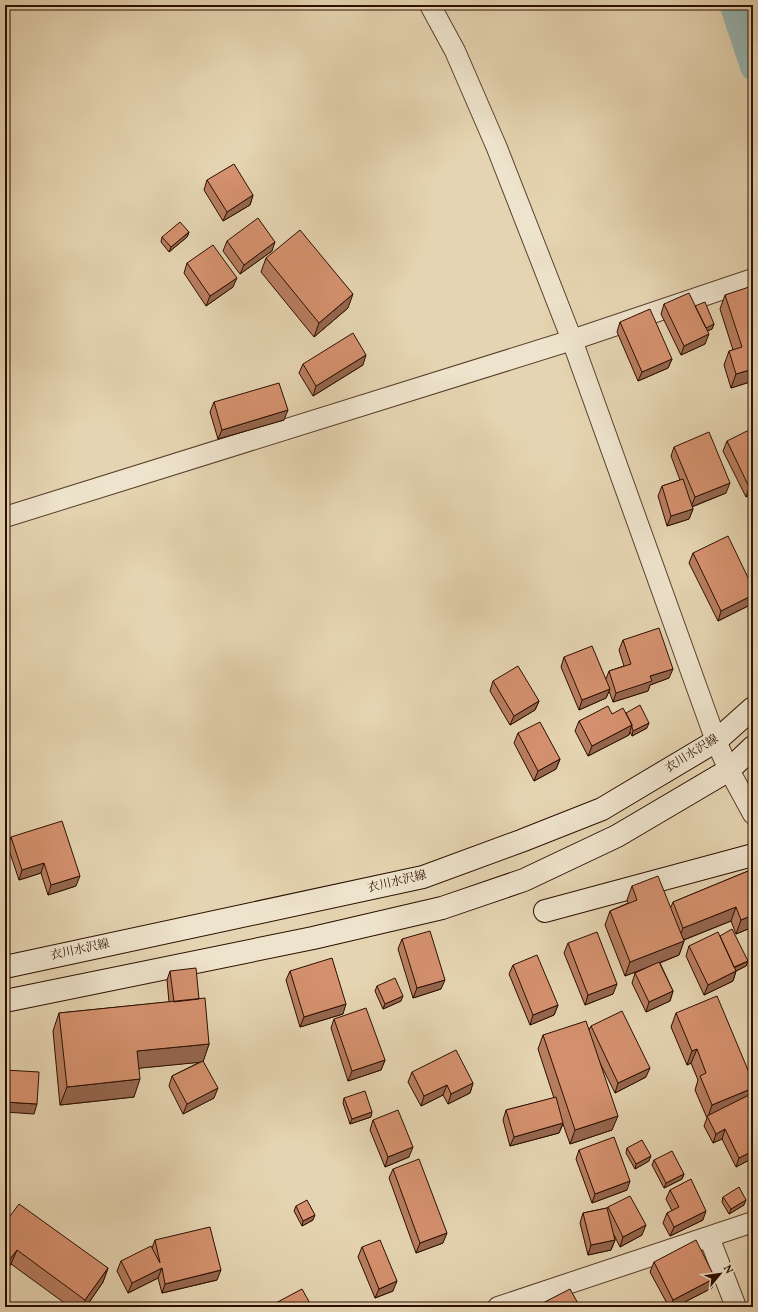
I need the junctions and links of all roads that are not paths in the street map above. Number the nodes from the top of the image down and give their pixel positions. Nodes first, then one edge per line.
1 (430, 5) edge
2 (753, 279) edge
3 (572, 340) junction
4 (5, 517) edge
5 (753, 708) edge
6 (716, 741) junction
7 (753, 747) edge
8 (729, 770) junction
9 (753, 814) edge
10 (753, 855) edge
11 (545, 911) dead end
12 (5, 967) edge
13 (5, 1001) edge
14 (753, 1222) edge
15 (710, 1237) junction
16 (498, 1307) edge
17 (736, 1307) edge

1 - 3 street
2 - 3 street
3 - 4 street
3 - 6 street
5 - 6 main road, 衣川水沢線
6 - 8 street
6 - 12 main road, 衣川水沢線
7 - 8 main road
8 - 9 street
8 - 13 main road
10 - 11 main road
14 - 15 street
15 - 16 street
15 - 17 street

